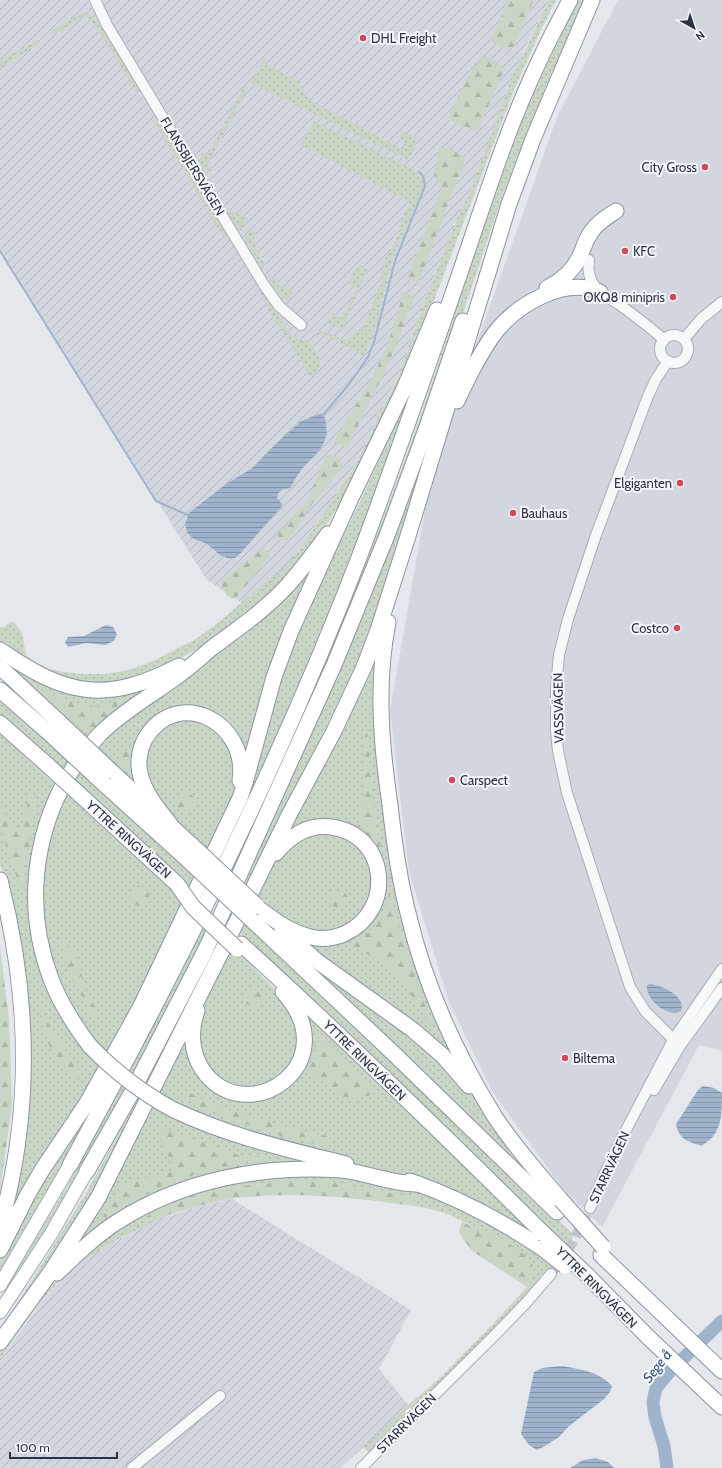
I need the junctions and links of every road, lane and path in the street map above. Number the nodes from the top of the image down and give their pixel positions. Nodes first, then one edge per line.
1 (95, 0) edge
2 (570, 0) edge
3 (591, 0) edge
4 (486, 195) junction
5 (616, 211) dead end
6 (589, 260) dead end
7 (600, 292) junction
8 (722, 302) edge
9 (507, 319) junction
10 (301, 325) dead end
11 (684, 339) junction
12 (664, 340) junction
13 (668, 361) junction
14 (436, 443) junction
15 (352, 498) junction
16 (212, 649) junction
17 (0, 650) edge
18 (0, 666) edge
19 (0, 690) edge
20 (0, 723) edge
21 (170, 824) junction
22 (226, 826) junction
23 (193, 855) junction
24 (0, 880) edge
25 (254, 911) junction
26 (239, 946) junction
27 (220, 956) junction
28 (722, 969) edge
29 (722, 988) edge
30 (707, 991) junction
31 (715, 997) junction
32 (676, 1043) junction
33 (496, 1117) junction
34 (70, 1166) joint
35 (87, 1171) joint
36 (419, 1184) junction
37 (559, 1206) junction
38 (0, 1227) edge
39 (543, 1241) junction
40 (0, 1250) edge
41 (552, 1274) tunnel mouth
42 (0, 1285) edge
43 (0, 1312) edge
44 (0, 1343) edge
45 (722, 1371) edge
46 (220, 1396) dead end
47 (722, 1407) edge
48 (132, 1468) edge
49 (361, 1468) edge

1 - 10 street, FLANSBJERSVÄGEN
2 - 4 highway
3 - 14 highway
3 - 35 highway
4 - 15 highway
4 - 34 highway
5 - 9 highway
6 - 7 street
7 - 9 highway
7 - 12 street
8 - 11 street
9 - 14 highway
11 - 12 street
11 - 13 street
12 - 13 street
13 - 32 street, VASSVÄGEN
14 - 25 highway
14 - 33 highway
15 - 16 highway
15 - 22 highway
16 - 17 highway
16 - 36 highway, bridge
18 - 21 highway, bridge
19 - 23 highway, YTTRE RINGVÄGEN, bridge
20 - 26 highway, YTTRE RINGVÄGEN, bridge
21 - 22 highway
21 - 23 highway
22 - 40 highway
23 - 25 highway, YTTRE RINGVÄGEN, bridge
24 - 38 highway
25 - 25 highway
25 - 27 highway
25 - 33 highway
25 - 37 highway, YTTRE RINGVÄGEN
26 - 27 highway
26 - 39 highway, YTTRE RINGVÄGEN
27 - 44 highway
28 - 30 street, STARRVÄGEN
29 - 31 street, STARRVÄGEN
30 - 31 street
30 - 32 street, STARRVÄGEN
31 - 32 street, STARRVÄGEN
32 - 32 street, STARRVÄGEN
33 - 37 highway
34 - 42 main road
35 - 43 main road
36 - 39 highway
36 - 44 highway
37 - 45 highway, bridge
39 - 47 highway, YTTRE RINGVÄGEN, bridge
41 - 49 street, STARRVÄGEN
46 - 48 street

